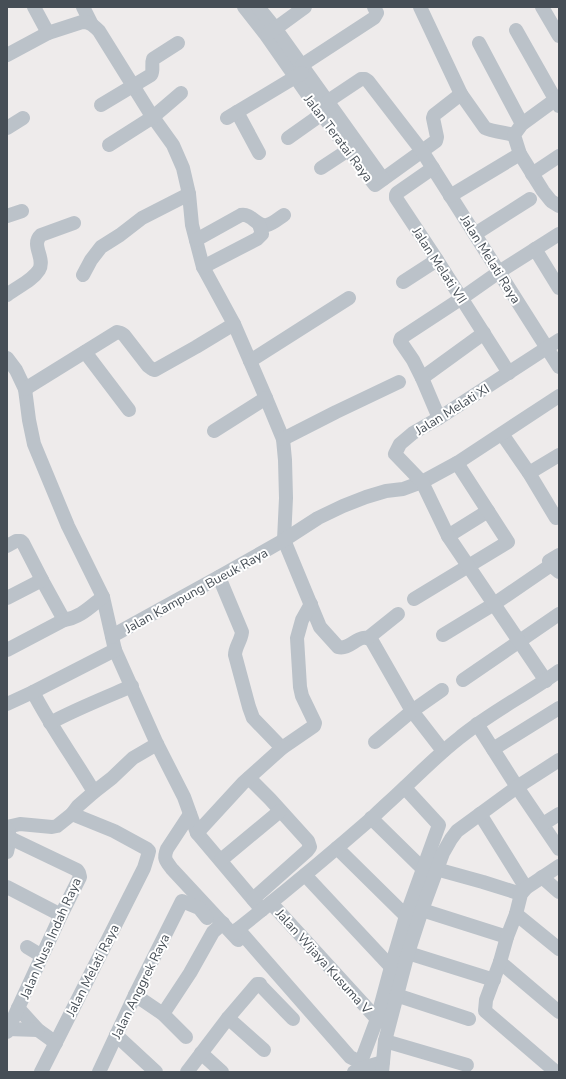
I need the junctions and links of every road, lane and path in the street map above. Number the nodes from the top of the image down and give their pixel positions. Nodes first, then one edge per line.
1 (34, 7) edge
2 (83, 7) edge
3 (244, 7) edge
4 (258, 7) edge
5 (305, 7) edge
6 (420, 7) edge
7 (542, 7) edge
8 (373, 13) edge
9 (91, 23) junction
10 (516, 30) dead end
11 (271, 32) junction
12 (48, 33) junction
13 (559, 36) edge
14 (479, 43) dead end
15 (178, 44) dead end
16 (7, 55) edge
17 (301, 71) junction
18 (133, 86) junction
19 (181, 93) dead end
20 (461, 94) junction
21 (558, 101) edge
22 (101, 105) dead end
23 (327, 108) junction
24 (153, 117) junction
25 (23, 118) dead end
26 (7, 128) edge
27 (518, 130) junction
28 (288, 138) dead end
29 (109, 145) dead end
30 (353, 147) junction
31 (422, 152) junction
32 (259, 153) dead end
33 (520, 154) junction
34 (559, 156) edge
35 (321, 168) dead end
36 (433, 168) junction
37 (532, 174) junction
38 (189, 194) junction
39 (450, 196) junction
40 (530, 199) dead end
41 (559, 206) edge
42 (22, 211) dead end
43 (284, 215) dead end
44 (7, 216) edge
45 (74, 223) dead end
46 (259, 224) junction
47 (475, 234) junction
48 (559, 234) edge
49 (196, 240) junction
50 (536, 249) junction
51 (437, 260) junction
52 (203, 267) junction
53 (499, 272) junction
54 (83, 275) dead end
55 (403, 282) dead end
56 (558, 285) edge
57 (7, 295) edge
58 (349, 298) dead end
59 (462, 298) junction
60 (234, 324) junction
61 (484, 333) junction
62 (559, 340) edge
63 (547, 348) junction
64 (85, 352) junction
65 (7, 358) edge
66 (250, 361) junction
67 (559, 367) edge
68 (11, 373) edge
69 (508, 373) junction
70 (422, 378) junction
71 (399, 382) dead end
72 (25, 389) junction
73 (559, 396) edge
74 (266, 398) junction
75 (129, 410) dead end
76 (439, 418) junction
77 (214, 431) dead end
78 (502, 434) junction
79 (283, 439) junction
80 (559, 455) edge
81 (457, 463) junction
82 (530, 472) junction
83 (422, 482) junction
84 (488, 511) junction
85 (556, 518) dead end
86 (448, 536) junction
87 (284, 540) junction
88 (7, 546) edge
89 (554, 563) edge
90 (468, 566) junction
91 (219, 577) junction
92 (42, 580) junction
93 (103, 597) junction
94 (7, 598) edge
95 (414, 599) dead end
96 (311, 604) junction
97 (494, 604) junction
98 (398, 614) dead end
99 (559, 614) edge
100 (64, 620) junction
101 (443, 635) dead end
102 (112, 636) junction
103 (368, 638) junction
104 (519, 641) junction
105 (7, 650) edge
106 (115, 650) junction
107 (559, 672) edge
108 (463, 680) dead end
109 (546, 681) junction
110 (132, 686) junction
111 (442, 690) dead end
112 (33, 692) junction
113 (7, 704) edge
114 (559, 708) edge
115 (412, 711) junction
116 (50, 722) junction
117 (478, 724) junction
118 (375, 742) dead end
119 (157, 744) junction
120 (282, 748) junction
121 (493, 749) junction
122 (443, 751) junction
123 (559, 760) edge
124 (249, 778) junction
125 (517, 787) junction
126 (404, 788) junction
127 (94, 792) junction
128 (280, 811) junction
129 (72, 814) junction
130 (190, 814) junction
131 (480, 814) junction
132 (559, 814) edge
133 (371, 818) junction
134 (543, 824) junction
135 (8, 830) edge
136 (197, 833) junction
137 (337, 848) junction
138 (559, 849) edge
139 (7, 852) edge
140 (221, 860) junction
141 (559, 866) edge
142 (430, 869) junction
143 (305, 875) junction
144 (542, 877) junction
145 (7, 887) edge
146 (524, 891) junction
147 (559, 892) edge
148 (262, 904) junction
149 (422, 910) junction
150 (516, 914) junction
151 (61, 915) junction
152 (406, 916) junction
153 (228, 929) junction
154 (507, 937) junction
155 (27, 947) dead end
156 (559, 948) edge
157 (408, 953) junction
158 (42, 956) junction
159 (500, 962) junction
160 (391, 967) junction
161 (494, 980) junction
162 (135, 995) junction
163 (396, 995) junction
164 (18, 1008) junction
165 (559, 1012) edge
166 (163, 1014) junction
167 (228, 1018) junction
168 (469, 1018) dead end
169 (293, 1019) dead end
170 (383, 1021) junction
171 (8, 1030) edge
172 (38, 1030) junction
173 (116, 1035) junction
174 (186, 1037) dead end
175 (385, 1041) junction
176 (56, 1043) junction
177 (264, 1050) dead end
178 (201, 1053) junction
179 (467, 1065) dead end
180 (382, 1067) edge
181 (356, 1071) edge
182 (41, 1072) edge
183 (99, 1072) edge
184 (156, 1072) edge
185 (187, 1072) edge
186 (222, 1072) edge
187 (556, 1072) edge

1 - 12 street
2 - 9 street
3 - 11 street, Jalan Teratai Raya
4 - 11 street, Jalan Teratai Raya
5 - 11 street
6 - 20 street
7 - 13 street
8 - 17 street
9 - 12 street
9 - 18 street
10 - 21 street
11 - 17 street, Jalan Teratai Raya
12 - 16 street
14 - 27 street
15 - 18 street
17 - 23 street, Jalan Teratai Raya
17 - 32 street
18 - 22 street
18 - 24 street
19 - 24 street
20 - 27 street
20 - 31 street
21 - 27 street
23 - 28 street
23 - 30 street, Jalan Teratai Raya
23 - 31 street, Jalan Melati Raya
24 - 29 street
24 - 38 street
25 - 26 street
27 - 33 street
30 - 31 street, Jalan Teratai Raya
30 - 35 street
31 - 36 street, Jalan Melati Raya
33 - 37 street
33 - 39 street
34 - 37 street
36 - 39 street, Jalan Melati Raya
36 - 51 street, Jalan Melati VII
37 - 41 street
38 - 49 street
38 - 54 street
39 - 47 street, Jalan Melati Raya
40 - 47 street
42 - 44 street
43 - 46 street
45 - 57 street
46 - 49 street
46 - 52 street
47 - 53 street, Jalan Melati Raya
48 - 50 street
49 - 52 street
50 - 53 street
50 - 56 street
51 - 55 street
51 - 59 street, Jalan Melati VII
52 - 60 street
53 - 59 street
53 - 63 street, Jalan Melati Raya
58 - 66 street
59 - 61 street, Jalan Melati VII
59 - 70 street
60 - 64 street
60 - 66 street
61 - 69 street, Jalan Melati VII
61 - 70 street
62 - 63 street, Jalan Melati XI
63 - 67 street, Jalan Melati Raya
63 - 69 street, Jalan Melati XI
64 - 72 street
64 - 75 street
65 - 68 street, Jalan Kampung Bueuk Raya
66 - 74 street
68 - 72 street, Jalan Kampung Bueuk Raya
69 - 76 street, Jalan Melati XI
70 - 76 street
71 - 79 street
72 - 93 street, Jalan Kampung Bueuk Raya
73 - 78 street, Jalan Kampung Bueuk Raya
74 - 77 street
74 - 79 street
76 - 83 street, Jalan Melati XI
78 - 81 street, Jalan Kampung Bueuk Raya
78 - 82 street
79 - 87 street
80 - 82 street
81 - 83 street, Jalan Kampung Bueuk Raya
81 - 84 street
82 - 85 street
83 - 86 street
83 - 87 street, Jalan Kampung Bueuk Raya
84 - 86 street
84 - 90 street
86 - 90 street
87 - 91 street, Jalan Kampung Bueuk Raya
87 - 96 street
88 - 92 street
89 - 97 street
90 - 95 street
90 - 97 street
91 - 102 street, Jalan Kampung Bueuk Raya
91 - 120 street
92 - 94 street
92 - 100 street
93 - 100 street
93 - 102 street, Jalan Kampung Bueuk Raya
96 - 103 street
96 - 120 street
97 - 101 street
97 - 104 street
98 - 103 street
99 - 104 street
100 - 105 street
102 - 106 street
103 - 115 street
104 - 108 street
104 - 109 street
106 - 110 street
106 - 112 street
107 - 109 street
109 - 117 street
110 - 116 street
110 - 119 street
111 - 115 street
112 - 113 street
112 - 116 street
114 - 121 street
115 - 118 street
115 - 122 street
116 - 127 street
117 - 121 street
117 - 122 street
119 - 127 street
119 - 130 street
120 - 124 street
121 - 125 street
122 - 126 street
123 - 125 street
124 - 128 street
124 - 136 street
125 - 131 street
125 - 134 street
126 - 133 street
126 - 142 street
127 - 129 street
128 - 140 street
128 - 148 street
129 - 135 street
129 - 176 street, Jalan Melati Raya
130 - 136 street
130 - 153 street
131 - 142 street
131 - 146 street
132 - 134 street
133 - 137 street
133 - 142 street
134 - 138 street
135 - 139 street
135 - 151 street, Jalan Nusa Indah Raya
136 - 140 street, Jalan Wijaya Kusuma V
137 - 143 street
137 - 152 street
140 - 148 street, Jalan Wijaya Kusuma V
141 - 144 street
142 - 146 street
142 - 149 street
142 - 152 street
143 - 148 street
143 - 160 street
144 - 146 street
144 - 147 street
145 - 151 street
146 - 150 street
148 - 153 street
148 - 170 street, Jalan Wijaya Kusuma V
149 - 154 street
149 - 157 street
150 - 154 street
150 - 156 street
151 - 158 street, Jalan Nusa Indah Raya
152 - 160 street
153 - 162 street, Jalan Anggrek Raya
153 - 166 street
153 - 170 street
153 - 181 street
154 - 159 street
155 - 158 street
157 - 161 street
157 - 163 street
158 - 164 street, Jalan Nusa Indah Raya
159 - 161 street
159 - 165 street
160 - 170 street
161 - 187 street
162 - 166 street
162 - 173 street, Jalan Anggrek Raya
163 - 168 street
163 - 170 street
164 - 171 street, Jalan Nusa Indah Raya
164 - 172 street
166 - 174 street
167 - 169 street
167 - 177 street
167 - 178 street
170 - 175 street
171 - 172 street
172 - 176 street
173 - 183 street, Jalan Anggrek Raya
173 - 184 street
175 - 179 street
175 - 180 street
176 - 182 street, Jalan Melati Raya
178 - 185 street
178 - 186 street
180 - 181 street

